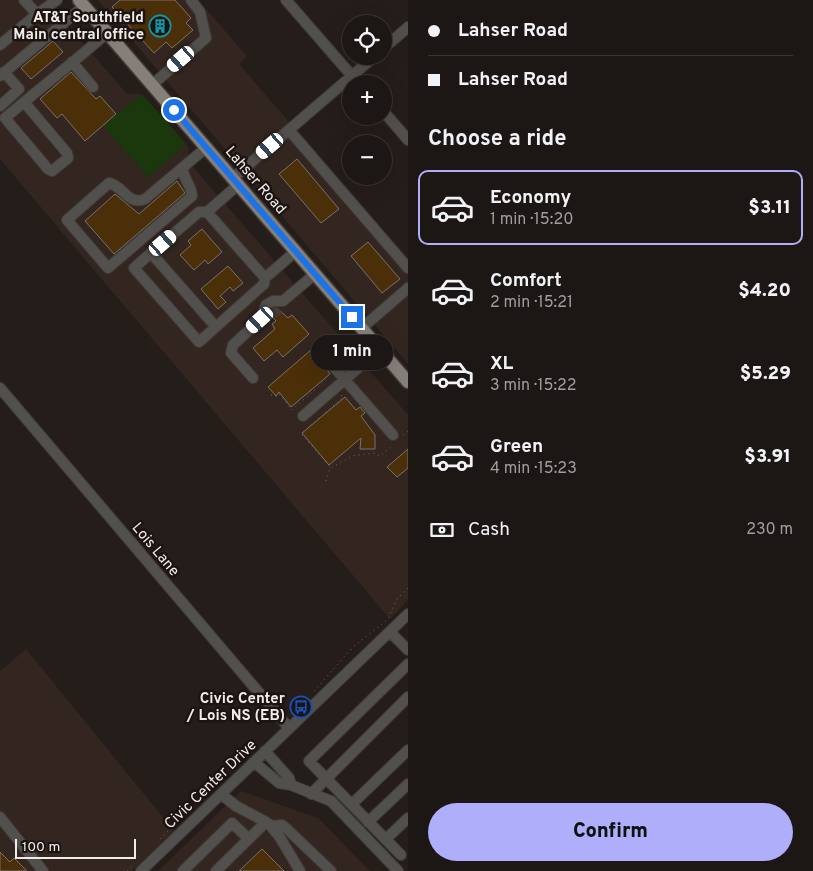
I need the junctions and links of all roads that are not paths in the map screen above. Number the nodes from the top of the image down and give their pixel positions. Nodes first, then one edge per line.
1 (24, 0) edge
2 (57, 0) edge
3 (191, 0) edge
4 (286, 0) edge
5 (81, 3) edge
6 (37, 14) junction
7 (408, 27) edge
8 (107, 33) junction
9 (392, 41) edge
10 (0, 45) edge
11 (72, 62) junction
12 (368, 65) edge
13 (2, 74) edge
14 (352, 75) edge
15 (360, 75) edge
16 (152, 84) junction
17 (93, 87) dead end
18 (342, 90) edge
19 (24, 102) junction
20 (0, 106) edge
21 (392, 121) edge
22 (289, 130) junction
23 (408, 140) edge
24 (206, 147) junction
25 (183, 167) junction
26 (236, 182) junction
27 (207, 212) junction
28 (296, 252) junction
29 (151, 253) junction
30 (408, 268) edge
31 (315, 274) junction
32 (265, 278) junction
33 (408, 288) edge
34 (278, 308) junction
35 (260, 320) junction
36 (216, 327) junction
37 (362, 328) junction
38 (380, 349) junction
39 (319, 350) dead end
40 (254, 378) dead end
41 (345, 380) junction
42 (408, 382) edge
43 (0, 388) edge
44 (303, 416) dead end
45 (396, 438) road end
46 (408, 614) edge
47 (390, 632) junction
48 (408, 650) edge
49 (408, 664) edge
50 (408, 698) edge
51 (289, 728) junction
52 (408, 750) edge
53 (265, 751) junction
54 (254, 762) junction
55 (325, 777) junction
56 (408, 784) edge
57 (291, 785) junction
58 (221, 794) junction
59 (311, 794) junction
60 (352, 804) junction
61 (0, 817) edge
62 (408, 818) edge
63 (368, 822) junction
64 (269, 824) junction
65 (386, 839) junction
66 (248, 840) junction
67 (405, 852) edge
68 (138, 867) edge
69 (395, 868) edge
70 (43, 871) edge
71 (183, 871) edge
72 (216, 871) edge
73 (300, 871) edge
74 (331, 871) edge

1 - 6 street
2 - 6 street
3 - 16 street
4 - 14 street
5 - 8 main road, Lahser Road
5 - 13 street
6 - 10 street
7 - 9 street
8 - 11 street
8 - 16 main road, Lahser Road
11 - 17 street
11 - 19 street
12 - 15 street
13 - 20 street
16 - 24 main road, Lahser Road
18 - 22 street
19 - 19 street
21 - 23 street
22 - 26 street
22 - 30 street
24 - 25 street
24 - 26 main road, Lahser Road
25 - 25 street
26 - 27 street
26 - 28 main road, Lahser Road
27 - 29 street
27 - 32 street
28 - 31 main road, Lahser Road
28 - 32 street
29 - 36 street
29 - 36 street
31 - 34 street
31 - 37 main road, Lahser Road
32 - 36 street
33 - 37 street
34 - 35 street
34 - 35 street
35 - 40 street
37 - 38 main road, Lahser Road
38 - 41 street
38 - 42 main road, Lahser Road
39 - 41 street
41 - 44 street
41 - 45 street
43 - 51 street, Lois Lane
46 - 47 street, Civic Center Drive
47 - 48 street
47 - 51 street, Civic Center Drive
49 - 55 street
50 - 55 street
51 - 53 street, Civic Center Drive
52 - 60 street
53 - 54 street, Civic Center Drive
53 - 57 street
54 - 57 street
54 - 58 street, Civic Center Drive
55 - 59 street
55 - 60 street
56 - 63 street
57 - 59 street
58 - 64 street
58 - 68 street, Civic Center Drive
59 - 69 street
60 - 63 street
61 - 70 street
62 - 65 street
63 - 65 street
64 - 66 street
64 - 73 street
64 - 74 street
65 - 67 street
66 - 71 street
66 - 72 street
67 - 69 street

